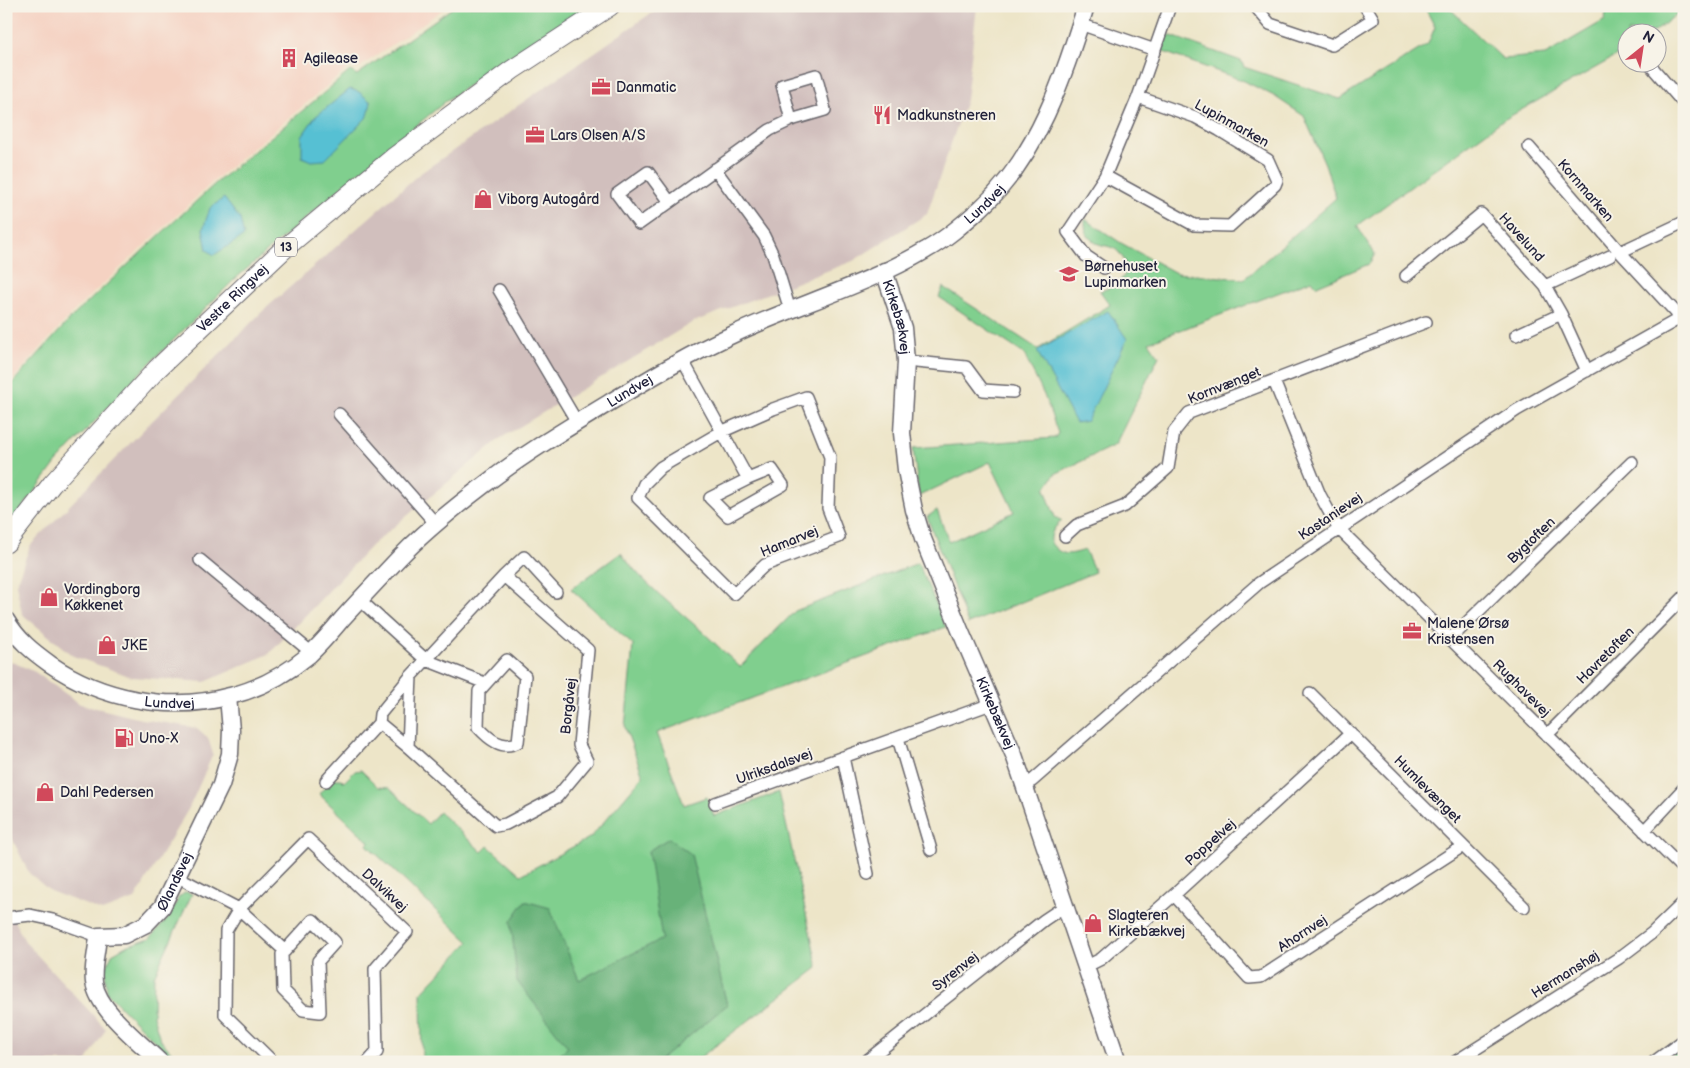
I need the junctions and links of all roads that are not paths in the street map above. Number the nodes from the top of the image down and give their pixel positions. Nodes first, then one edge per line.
1 (610, 6) edge
2 (1086, 6) edge
3 (1170, 6) edge
4 (1255, 6) edge
5 (1365, 6) edge
6 (1080, 24) junction
7 (1155, 50) junction
8 (1656, 72) edge
9 (1138, 97) junction
10 (1684, 104) edge
11 (791, 120) junction
12 (1529, 147) dead end
13 (715, 169) junction
14 (1105, 176) junction
15 (670, 202) junction
16 (1684, 222) edge
17 (1615, 254) junction
18 (1104, 268) dead end
19 (884, 272) junction
20 (1406, 276) dead end
21 (1545, 286) junction
22 (500, 290) dead end
23 (790, 310) junction
24 (1561, 314) junction
25 (1680, 319) edge
26 (1426, 322) dead end
27 (1684, 330) edge
28 (1516, 336) dead end
29 (682, 359) junction
30 (906, 361) junction
31 (1587, 371) junction
32 (1274, 380) junction
33 (1013, 392) dead end
34 (339, 414) dead end
35 (577, 422) junction
36 (721, 432) junction
37 (1632, 462) dead end
38 (748, 479) junction
39 (436, 524) junction
40 (1338, 528) junction
41 (1065, 536) dead end
42 (7, 544) edge
43 (200, 560) dead end
44 (504, 576) junction
45 (556, 592) dead end
46 (1684, 597) edge
47 (360, 600) junction
48 (6, 620) edge
49 (1450, 639) junction
50 (6, 641) edge
51 (28, 649) junction
52 (312, 653) junction
53 (426, 660) junction
54 (412, 676) junction
55 (485, 683) junction
56 (1310, 693) dead end
57 (228, 697) junction
58 (991, 704) junction
59 (380, 723) junction
60 (1351, 733) junction
61 (1547, 735) junction
62 (898, 738) junction
63 (408, 747) junction
64 (843, 757) junction
65 (326, 781) dead end
66 (1024, 784) junction
67 (1684, 788) edge
68 (715, 803) dead end
69 (1644, 831) junction
70 (1463, 846) junction
71 (932, 850) dead end
72 (1684, 870) edge
73 (868, 874) dead end
74 (178, 877) junction
75 (1174, 895) junction
76 (1684, 902) edge
77 (1524, 907) dead end
78 (1066, 908) junction
79 (239, 909) junction
80 (6, 918) edge
81 (98, 936) junction
82 (285, 951) junction
83 (1085, 967) junction
84 (1684, 1040) edge
85 (160, 1062) edge
86 (272, 1062) edge
87 (368, 1062) edge
88 (865, 1062) edge
89 (1118, 1062) edge
90 (1455, 1062) edge
91 (1654, 1062) edge

1 - 42 main road, Vestre Ringvej / 13
2 - 6 street, Lundvej
3 - 7 street
4 - 5 street
6 - 7 street
6 - 19 street, Lundvej
7 - 9 street
8 - 10 street
9 - 14 street
9 - 14 street, Lupinmarken
11 - 11 street
11 - 13 street
12 - 17 street, Kornmarken
13 - 15 street
13 - 23 street
14 - 18 street
15 - 15 street
16 - 17 street
17 - 21 street
17 - 25 street, Kornmarken
19 - 23 street, Lundvej
19 - 30 street, Kirkebækvej
20 - 21 street, Havelund
21 - 24 street, Havelund
22 - 35 street
23 - 29 street, Lundvej
24 - 28 street
24 - 31 street, Havelund
25 - 27 street, Kornmarken
25 - 31 street, Kastanievej
26 - 32 street, Kornvænget
29 - 35 street, Lundvej
29 - 36 street
30 - 33 street, Kirkebækvej
30 - 58 street, Kirkebækvej
31 - 40 street, Kastanievej
32 - 40 street, Kornvænget
32 - 41 street, Kornvænget
34 - 39 street
35 - 39 street, Lundvej
36 - 36 street, Hamarvej
36 - 38 street
37 - 49 street, Bygtoften
38 - 38 street
39 - 47 street, Lundvej
40 - 49 street, Rughavevej
40 - 66 street, Kastanievej
43 - 52 street
44 - 45 street
44 - 53 street
44 - 63 street, Borgåvej
46 - 61 street, Havretoften
47 - 52 street, Lundvej
47 - 53 street
48 - 51 street, Lundvej
49 - 61 street, Rughavevej
50 - 51 street, Lundvej
51 - 57 street, Lundvej
52 - 57 street, Lundvej
53 - 54 street
53 - 55 street
54 - 59 street
54 - 63 street
55 - 55 street
56 - 60 street, Humlevænget
57 - 74 street, Ølandsvej
58 - 62 street, Ulriksdalsvej
58 - 66 street, Kirkebækvej
59 - 63 street, Borgåvej
59 - 65 street
60 - 70 street, Humlevænget
60 - 75 street, Poppelvej
61 - 69 street, Rughavevej
62 - 64 street, Ulriksdalsvej
62 - 71 street
64 - 68 street, Ulriksdalsvej
64 - 73 street
66 - 78 street, Kirkebækvej
67 - 69 street
69 - 72 street, Rughavevej
70 - 75 street, Ahornvej
70 - 77 street, Humlevænget
74 - 79 street
74 - 81 street, Ølandsvej
75 - 83 street, Poppelvej
76 - 90 street, Hermanshøj
78 - 83 street, Kirkebækvej
78 - 88 street, Syrenvej
79 - 82 street
79 - 86 street, Dalvikvej
79 - 87 street, Dalvikvej
80 - 81 street, Ølandsvej
81 - 85 street
82 - 82 street
83 - 89 street, Kirkebækvej
84 - 91 street

